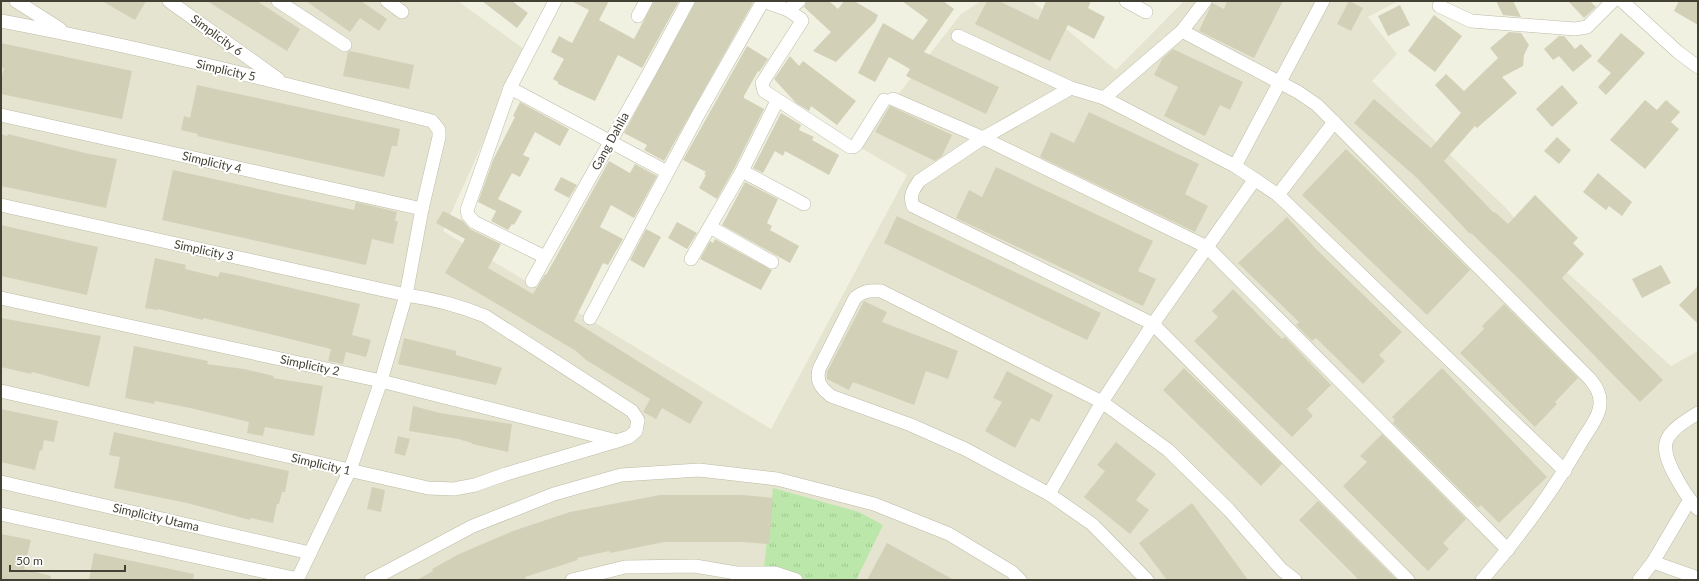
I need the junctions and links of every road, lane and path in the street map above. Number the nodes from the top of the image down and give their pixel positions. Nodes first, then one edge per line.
1 (16, 1) edge
2 (169, 1) edge
3 (278, 1) edge
4 (387, 1) edge
5 (555, 1) edge
6 (646, 1) edge
7 (688, 1) edge
8 (763, 1) edge
9 (799, 1) edge
10 (1126, 1) edge
11 (1205, 1) edge
12 (1323, 1) edge
13 (1613, 1) edge
14 (1622, 1) edge
15 (1439, 6) dead end
16 (788, 10) junction
17 (402, 12) dead end
18 (1146, 12) dead end
19 (638, 16) dead end
20 (1, 21) edge
21 (1182, 31) junction
22 (66, 33) junction
23 (958, 36) dead end
24 (345, 45) dead end
25 (1698, 67) edge
26 (1280, 83) junction
27 (284, 84) junction
28 (510, 88) junction
29 (1071, 88) junction
30 (1104, 98) junction
31 (778, 101) junction
32 (1, 115) edge
33 (1334, 122) junction
34 (982, 138) junction
35 (610, 141) junction
36 (1235, 166) junction
37 (742, 171) junction
38 (668, 172) junction
39 (1256, 178) junction
40 (1278, 195) junction
41 (804, 204) dead end
42 (1, 205) edge
43 (422, 209) junction
44 (710, 227) junction
45 (1207, 247) junction
46 (545, 258) junction
47 (691, 259) dead end
48 (772, 262) dead end
49 (532, 281) dead end
50 (406, 295) junction
51 (1, 298) edge
52 (590, 318) dead end
53 (1153, 324) junction
54 (381, 380) junction
55 (1, 391) edge
56 (1102, 402) junction
57 (1698, 413) edge
58 (636, 431) joint
59 (617, 441) junction
60 (350, 470) junction
61 (1565, 471) junction
62 (1, 482) edge
63 (1049, 494) junction
64 (1694, 505) edge
65 (1, 514) edge
66 (1508, 550) junction
67 (310, 553) junction
68 (1653, 562) junction
69 (736, 573) junction
70 (1283, 575) edge
71 (1698, 578) edge
72 (298, 579) edge
73 (371, 580) edge
74 (572, 580) edge
75 (750, 580) edge
76 (796, 580) edge
77 (1020, 580) edge
78 (1147, 580) edge
79 (1295, 580) edge
80 (1408, 580) edge
81 (1482, 580) edge
82 (1639, 580) edge

1 - 22 street
2 - 27 street, Simplicity 6
3 - 24 street
4 - 17 street
5 - 28 street
6 - 19 street
7 - 35 street, Gang Dahlia
8 - 16 street
8 - 38 street
9 - 16 street
10 - 18 street
11 - 21 street
12 - 26 street
13 - 15 street
14 - 25 street
16 - 31 street
20 - 22 street, Simplicity 5
21 - 26 street
21 - 30 street
22 - 27 street, Simplicity 5
23 - 29 street
26 - 33 street
26 - 36 street
27 - 43 street, Simplicity 5
28 - 35 street
28 - 46 street
29 - 30 street
29 - 34 street
30 - 36 street
31 - 34 street
31 - 37 street
32 - 43 street, Simplicity 4
33 - 40 street
33 - 61 street
34 - 45 street
34 - 53 street
35 - 38 street
35 - 46 street, Gang Dahlia
36 - 39 street
37 - 41 street
37 - 44 street
38 - 52 street
39 - 40 street
39 - 45 street
40 - 61 street
42 - 50 street, Simplicity 3
43 - 50 street
44 - 47 street
44 - 48 street
45 - 53 street
45 - 66 street
46 - 49 street, Gang Dahlia
50 - 54 street
50 - 58 street, Simplicity 3
51 - 54 street, Simplicity 2
53 - 56 street
53 - 80 street
54 - 59 street, Simplicity 2
54 - 60 street
55 - 60 street, Simplicity 1
56 - 63 street
56 - 63 street
56 - 70 street
57 - 64 street
58 - 59 street, Simplicity 1
59 - 60 street, Simplicity 1
60 - 67 street
61 - 66 street
62 - 67 street, Simplicity Utama
63 - 78 street
64 - 68 street
65 - 72 street
66 - 81 street
67 - 72 street
68 - 71 street
68 - 82 street
69 - 74 street
69 - 75 street
69 - 76 street
70 - 79 street
73 - 77 street

